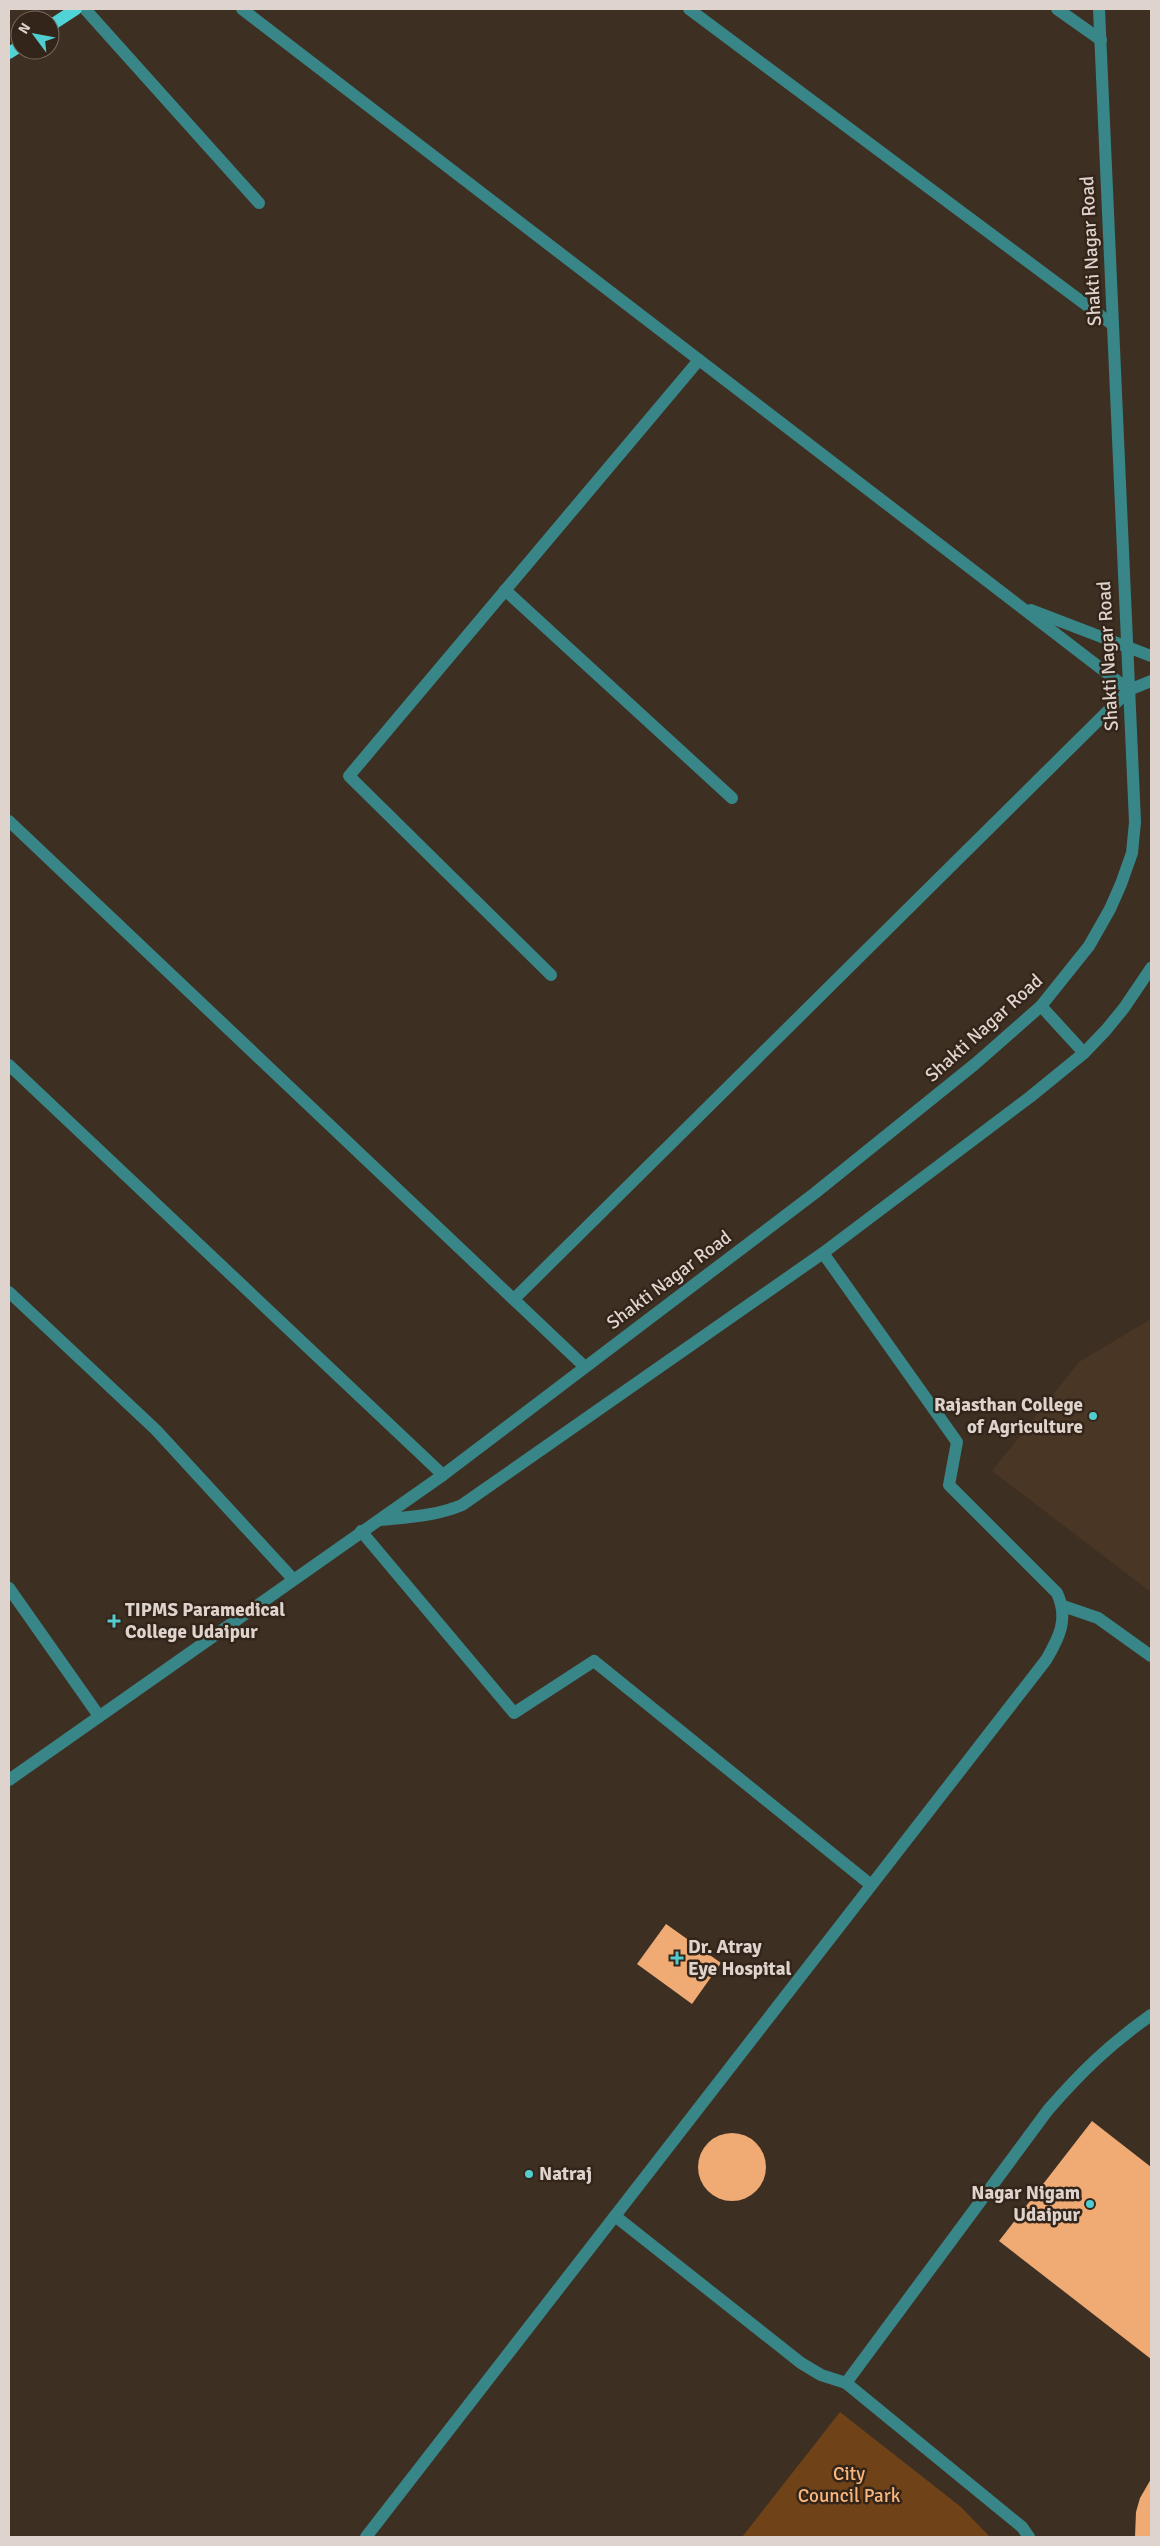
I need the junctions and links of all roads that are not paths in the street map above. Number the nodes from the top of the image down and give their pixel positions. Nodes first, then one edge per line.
1 (76, 9) edge
2 (84, 9) edge
3 (242, 9) edge
4 (689, 9) edge
5 (1057, 9) edge
6 (1099, 9) edge
7 (60, 19) edge
8 (1101, 40) junction
9 (260, 203) dead end
10 (1113, 324) junction
11 (699, 360) junction
12 (505, 590) junction
13 (1017, 604) junction
14 (1126, 646) junction
15 (1151, 656) edge
16 (1151, 681) edge
17 (1129, 690) junction
18 (732, 798) dead end
19 (9, 821) edge
20 (1151, 968) edge
21 (551, 975) dead end
22 (1041, 1006) junction
23 (1084, 1053) junction
24 (9, 1065) edge
25 (823, 1253) junction
26 (9, 1292) edge
27 (514, 1299) junction
28 (586, 1367) junction
29 (443, 1475) junction
30 (378, 1520) junction
31 (361, 1531) junction
32 (293, 1579) junction
33 (9, 1588) edge
34 (1063, 1606) junction
35 (1151, 1656) edge
36 (99, 1716) junction
37 (9, 1780) edge
38 (871, 1886) junction
39 (1151, 2015) edge
40 (615, 2216) junction
41 (846, 2383) junction
42 (366, 2537) edge
43 (1029, 2537) edge

1 - 7 main road
2 - 9 street
3 - 11 street
4 - 10 street
5 - 8 street
6 - 8 street, Shakti Nagar Road
8 - 10 street, Shakti Nagar Road
10 - 14 street, Shakti Nagar Road
11 - 12 street
11 - 13 street
12 - 18 street
12 - 21 street
13 - 14 street
13 - 17 street
14 - 15 street
14 - 17 street, Shakti Nagar Road
16 - 17 street
17 - 22 street, Shakti Nagar Road
17 - 27 street
19 - 27 street
20 - 23 street, Shakti Nagar Road
22 - 23 street
22 - 28 street, Shakti Nagar Road
23 - 25 street, Shakti Nagar Road
24 - 29 street
25 - 30 street, Shakti Nagar Road
25 - 34 street
26 - 32 street
27 - 28 street
28 - 29 street, Shakti Nagar Road
29 - 30 street, Shakti Nagar Road
30 - 31 street, Shakti Nagar Road
31 - 32 street, Shakti Nagar Road
31 - 38 street
32 - 36 street, Shakti Nagar Road
33 - 36 street
34 - 35 street
34 - 38 street
36 - 37 street, Shakti Nagar Road
38 - 40 street
39 - 41 street
40 - 41 street
40 - 42 street
41 - 43 street

